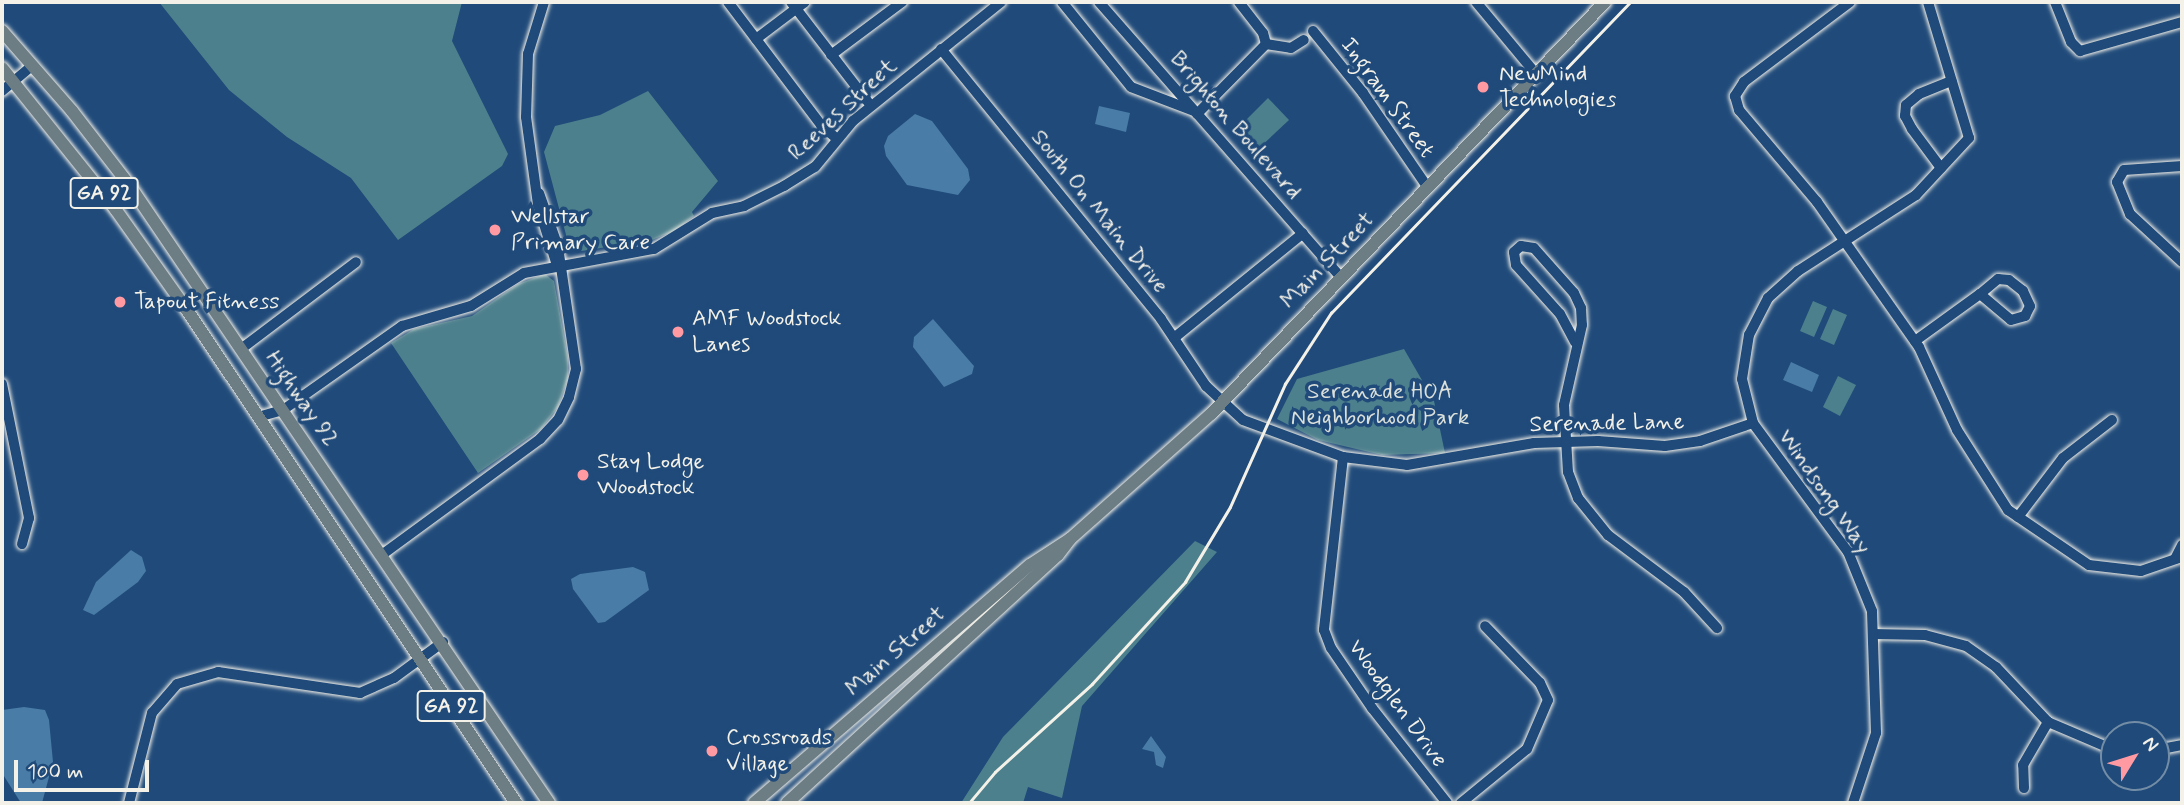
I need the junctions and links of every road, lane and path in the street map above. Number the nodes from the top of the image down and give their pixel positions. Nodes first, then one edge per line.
1 (544, 2) edge
2 (728, 2) edge
3 (902, 2) edge
4 (1000, 2) edge
5 (1062, 2) edge
6 (1099, 2) edge
7 (1239, 2) edge
8 (1476, 2) edge
9 (1605, 2) edge
10 (1850, 2) edge
11 (1927, 2) edge
12 (2055, 2) edge
13 (797, 4) edge
14 (2182, 22) edge
15 (2, 31) edge
16 (1313, 31) dead end
17 (756, 39) junction
18 (1304, 40) dead end
19 (1266, 44) junction
20 (941, 49) junction
21 (831, 55) junction
22 (33, 65) junction
23 (2, 68) edge
24 (1536, 74) junction
25 (13, 82) junction
26 (1952, 82) junction
27 (2, 91) edge
28 (871, 106) junction
29 (1196, 112) junction
30 (836, 139) junction
31 (2182, 166) edge
32 (1941, 168) junction
33 (1428, 188) junction
34 (1303, 233) junction
35 (1843, 241) junction
36 (356, 262) dead end
37 (2182, 262) edge
38 (558, 266) junction
39 (1341, 277) junction
40 (1980, 294) junction
41 (1174, 338) junction
42 (1915, 341) junction
43 (1574, 342) junction
44 (241, 349) junction
45 (2, 384) edge
46 (1221, 402) junction
47 (284, 410) junction
48 (258, 417) junction
49 (2112, 420) dead end
50 (1753, 423) junction
51 (1565, 441) junction
52 (1343, 457) junction
53 (2018, 517) junction
54 (1070, 539) junction
55 (22, 544) dead end
56 (2182, 545) edge
57 (383, 554) junction
58 (2179, 558) edge
59 (1485, 626) dead end
60 (1717, 628) dead end
61 (1873, 634) junction
62 (443, 642) junction
63 (421, 659) junction
64 (2048, 722) junction
65 (2100, 744) edge
66 (2024, 788) dead end
67 (129, 803) edge
68 (516, 803) edge
69 (549, 803) edge
70 (754, 803) edge
71 (787, 803) edge
72 (1447, 803) edge
73 (1461, 803) edge
74 (1853, 803) edge

1 - 38 street
2 - 17 street
3 - 21 street
4 - 20 street, Reeves Street
5 - 29 street
6 - 29 street, Brighton Boulevard
7 - 19 street
8 - 24 street
9 - 24 main road, Main Street
10 - 35 street
11 - 26 street, Windsong Way
12 - 14 street
13 - 17 street
13 - 21 street
15 - 22 main road, Highway 92 / GA 92
16 - 33 street, Ingram Street
17 - 30 street
18 - 19 street
19 - 29 street
20 - 28 street, Reeves Street
20 - 41 street, South On Main Drive
21 - 28 street
22 - 25 street
22 - 44 main road, Highway 92 / GA 92
23 - 25 main road, Highway 92 / GA 92
24 - 33 main road, Main Street
25 - 27 street
25 - 48 main road, Highway 92 / GA 92
26 - 32 street, Windsong Way
26 - 32 street
28 - 30 street, Reeves Street
29 - 34 street, Brighton Boulevard
30 - 38 street, Reeves Street
31 - 37 street
32 - 35 street, Windsong Way
33 - 39 main road, Main Street
34 - 39 street, Brighton Boulevard
34 - 41 street
35 - 42 street
35 - 50 street, Windsong Way
36 - 44 street
38 - 47 street, Reeves Street
38 - 57 street
39 - 46 main road, Main Street
40 - 40 street
40 - 42 street
41 - 46 street, South On Main Drive
42 - 53 street
43 - 43 street
43 - 51 street
44 - 47 main road, Highway 92 / GA 92
45 - 55 street
46 - 52 street, Serenade Lane
46 - 54 main road, Main Street
47 - 48 street
47 - 57 main road, Highway 92 / GA 92
48 - 63 main road, Highway 92 / GA 92
49 - 53 street
50 - 51 street, Serenade Lane
50 - 61 street, Windsong Way
51 - 52 street, Serenade Lane
51 - 60 street
52 - 72 street, Woodglen Drive
53 - 58 street
54 - 70 main road, Main Street
54 - 71 main road, Main Street
56 - 58 street
57 - 62 main road, Highway 92 / GA 92
59 - 73 street
61 - 64 street
61 - 74 street, Windsong Way
62 - 63 street
62 - 69 main road, Highway 92 / GA 92
63 - 67 street
63 - 68 main road, Highway 92 / GA 92
64 - 65 street
64 - 66 street

